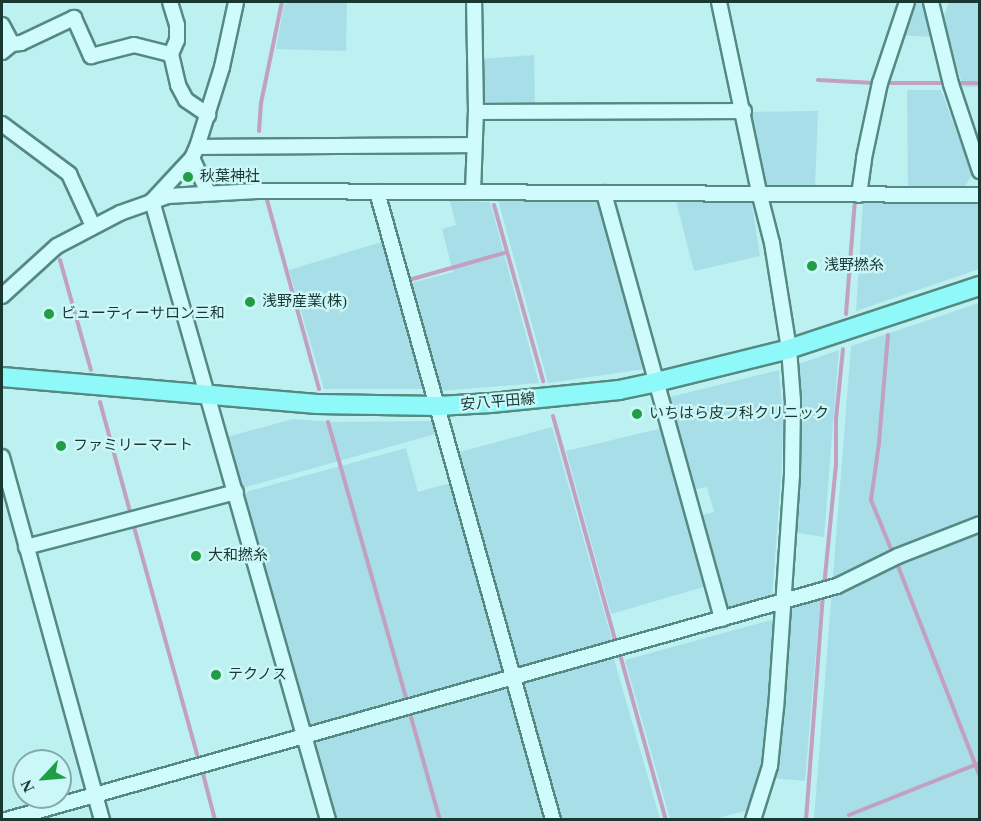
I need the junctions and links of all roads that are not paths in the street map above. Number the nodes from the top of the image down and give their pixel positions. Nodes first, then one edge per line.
1 (170, 2) edge
2 (236, 2) edge
3 (474, 2) edge
4 (719, 2) edge
5 (907, 2) edge
6 (931, 2) edge
7 (2, 25) edge
8 (7, 48) edge
9 (171, 54) junction
10 (744, 111) junction
11 (476, 112) junction
12 (208, 115) junction
13 (4, 129) edge
14 (474, 145) junction
15 (195, 152) junction
16 (980, 171) edge
17 (377, 192) junction
18 (473, 192) junction
19 (759, 192) junction
20 (208, 193) junction
21 (604, 193) junction
22 (859, 195) junction
23 (980, 195) edge
24 (152, 201) junction
25 (93, 226) junction
26 (980, 286) edge
27 (2, 296) edge
28 (789, 349) junction
29 (2, 377) edge
30 (656, 382) junction
31 (208, 396) junction
32 (438, 406) junction
33 (2, 457) edge
34 (236, 492) junction
35 (980, 524) edge
36 (26, 547) junction
37 (784, 600) junction
38 (722, 619) junction
39 (513, 675) junction
40 (304, 735) junction
41 (95, 794) junction
42 (6, 819) edge
43 (102, 819) edge
44 (328, 819) edge
45 (553, 819) edge
46 (753, 819) edge

1 - 9 street
2 - 12 street
3 - 11 street
4 - 10 street
5 - 22 street
6 - 16 street
7 - 8 street
8 - 9 street
9 - 12 street
10 - 11 street
10 - 19 street
11 - 14 street
12 - 15 street
13 - 25 street
14 - 15 street
14 - 18 street
15 - 20 street
15 - 24 street
17 - 18 street
17 - 20 street
17 - 32 street
18 - 21 street
19 - 21 street
19 - 22 street
19 - 28 street
20 - 24 street
21 - 30 street
22 - 23 street
24 - 25 street
24 - 31 street
25 - 27 street
26 - 28 main road, 安八平田線
28 - 30 main road, 安八平田線
28 - 37 street
29 - 31 main road, 安八平田線
30 - 32 main road, 安八平田線
30 - 38 street
31 - 32 main road, 安八平田線
31 - 34 street
32 - 39 street
33 - 36 street
34 - 36 street
34 - 40 street
35 - 37 street
36 - 41 street
37 - 38 street
37 - 46 street
38 - 39 street
39 - 40 street
39 - 45 street
40 - 41 street
40 - 44 street
41 - 42 street
41 - 43 street

